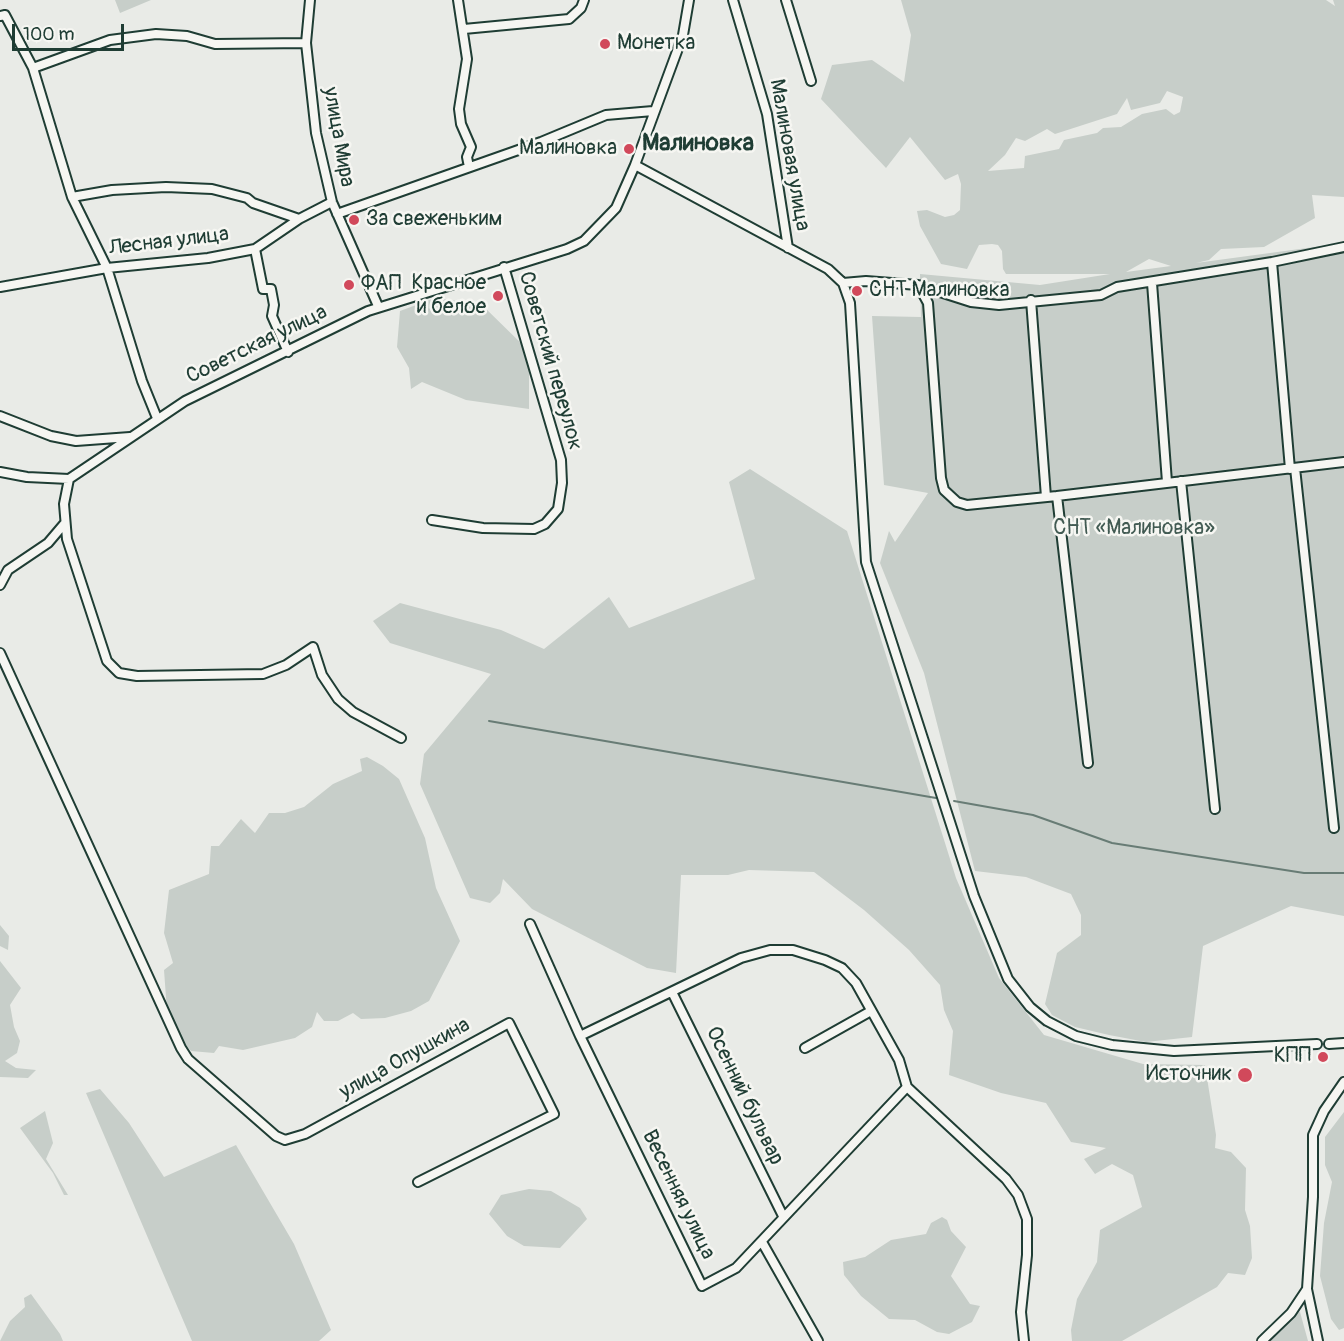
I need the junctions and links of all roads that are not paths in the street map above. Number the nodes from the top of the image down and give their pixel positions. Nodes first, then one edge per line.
1 (310, 0) edge
2 (458, 0) edge
3 (584, 0) edge
4 (689, 0) edge
5 (733, 0) edge
6 (786, 0) edge
7 (0, 16) edge
8 (464, 29) junction
9 (306, 43) junction
10 (33, 68) junction
11 (811, 81) dead end
12 (653, 111) junction
13 (635, 165) junction
14 (469, 167) junction
15 (72, 197) junction
16 (332, 202) junction
17 (337, 214) junction
18 (299, 219) junction
19 (1344, 247) edge
20 (788, 248) junction
21 (255, 249) junction
22 (1272, 262) junction
23 (504, 267) junction
24 (107, 268) junction
25 (843, 283) junction
26 (1152, 283) junction
27 (918, 285) junction
28 (0, 287) edge
29 (1031, 300) junction
30 (378, 306) junction
31 (288, 352) junction
32 (0, 416) edge
33 (157, 418) junction
34 (131, 437) junction
35 (1344, 462) edge
36 (1292, 469) junction
37 (0, 472) edge
38 (69, 479) junction
39 (1180, 481) junction
40 (1167, 482) junction
41 (1058, 496) junction
42 (1046, 497) junction
43 (432, 520) dead end
44 (65, 523) junction
45 (0, 585) edge
46 (0, 653) edge
47 (401, 738) dead end
48 (1088, 763) dead end
49 (1215, 809) dead end
50 (1334, 828) dead end
51 (530, 924) dead end
52 (672, 992) junction
53 (871, 1011) junction
54 (580, 1036) junction
55 (1344, 1043) edge
56 (1317, 1044) dead end
57 (1329, 1044) dead end
58 (805, 1048) dead end
59 (1344, 1082) edge
60 (907, 1087) junction
61 (418, 1182) dead end
62 (783, 1216) junction
63 (762, 1242) junction
64 (1307, 1289) junction
65 (818, 1341) edge
66 (1024, 1341) edge
67 (1262, 1341) edge
68 (1318, 1341) edge

1 - 9 street, улица Мира
2 - 8 street
3 - 8 street
4 - 12 street, Советская улица
5 - 20 street, Малиновая улица
6 - 11 street, Малиновая улица
7 - 10 street
8 - 14 street
9 - 10 street
9 - 16 street, улица Мира
10 - 15 street
12 - 13 street, Советская улица
12 - 14 street
13 - 20 street
13 - 23 street, Советская улица
14 - 17 street
15 - 18 street
15 - 24 street
16 - 17 street, улица Мира
16 - 18 street, Лесная улица
17 - 30 street, улица Мира
18 - 21 street, Лесная улица
19 - 22 street
20 - 25 street
21 - 24 street, Лесная улица
21 - 31 street
22 - 26 street
22 - 36 street
23 - 30 street, Советская улица
23 - 43 street, Советский переулок
24 - 28 street, Лесная улица
24 - 33 street
25 - 27 street
25 - 56 street
26 - 29 street
26 - 40 street
27 - 29 street
27 - 42 street
29 - 42 street
30 - 31 street, Советская улица
31 - 33 street, Советская улица
32 - 34 street
33 - 34 street, Советская улица
34 - 38 street, Советская улица
35 - 36 street
36 - 39 street
36 - 50 street
37 - 38 street
38 - 44 street
39 - 40 street
39 - 49 street
40 - 41 street
41 - 42 street
41 - 48 street
44 - 45 street
44 - 47 street
46 - 61 street, улица Опушкина
51 - 54 street, Весенняя улица
52 - 53 street
52 - 54 street
52 - 62 street, Осенний бульвар
53 - 58 street
53 - 60 street
54 - 63 street, Весенняя улица
55 - 57 street
59 - 64 street
60 - 62 street, Весенняя улица
60 - 66 street
62 - 63 street, Весенняя улица
63 - 65 street
64 - 67 street
64 - 68 street

